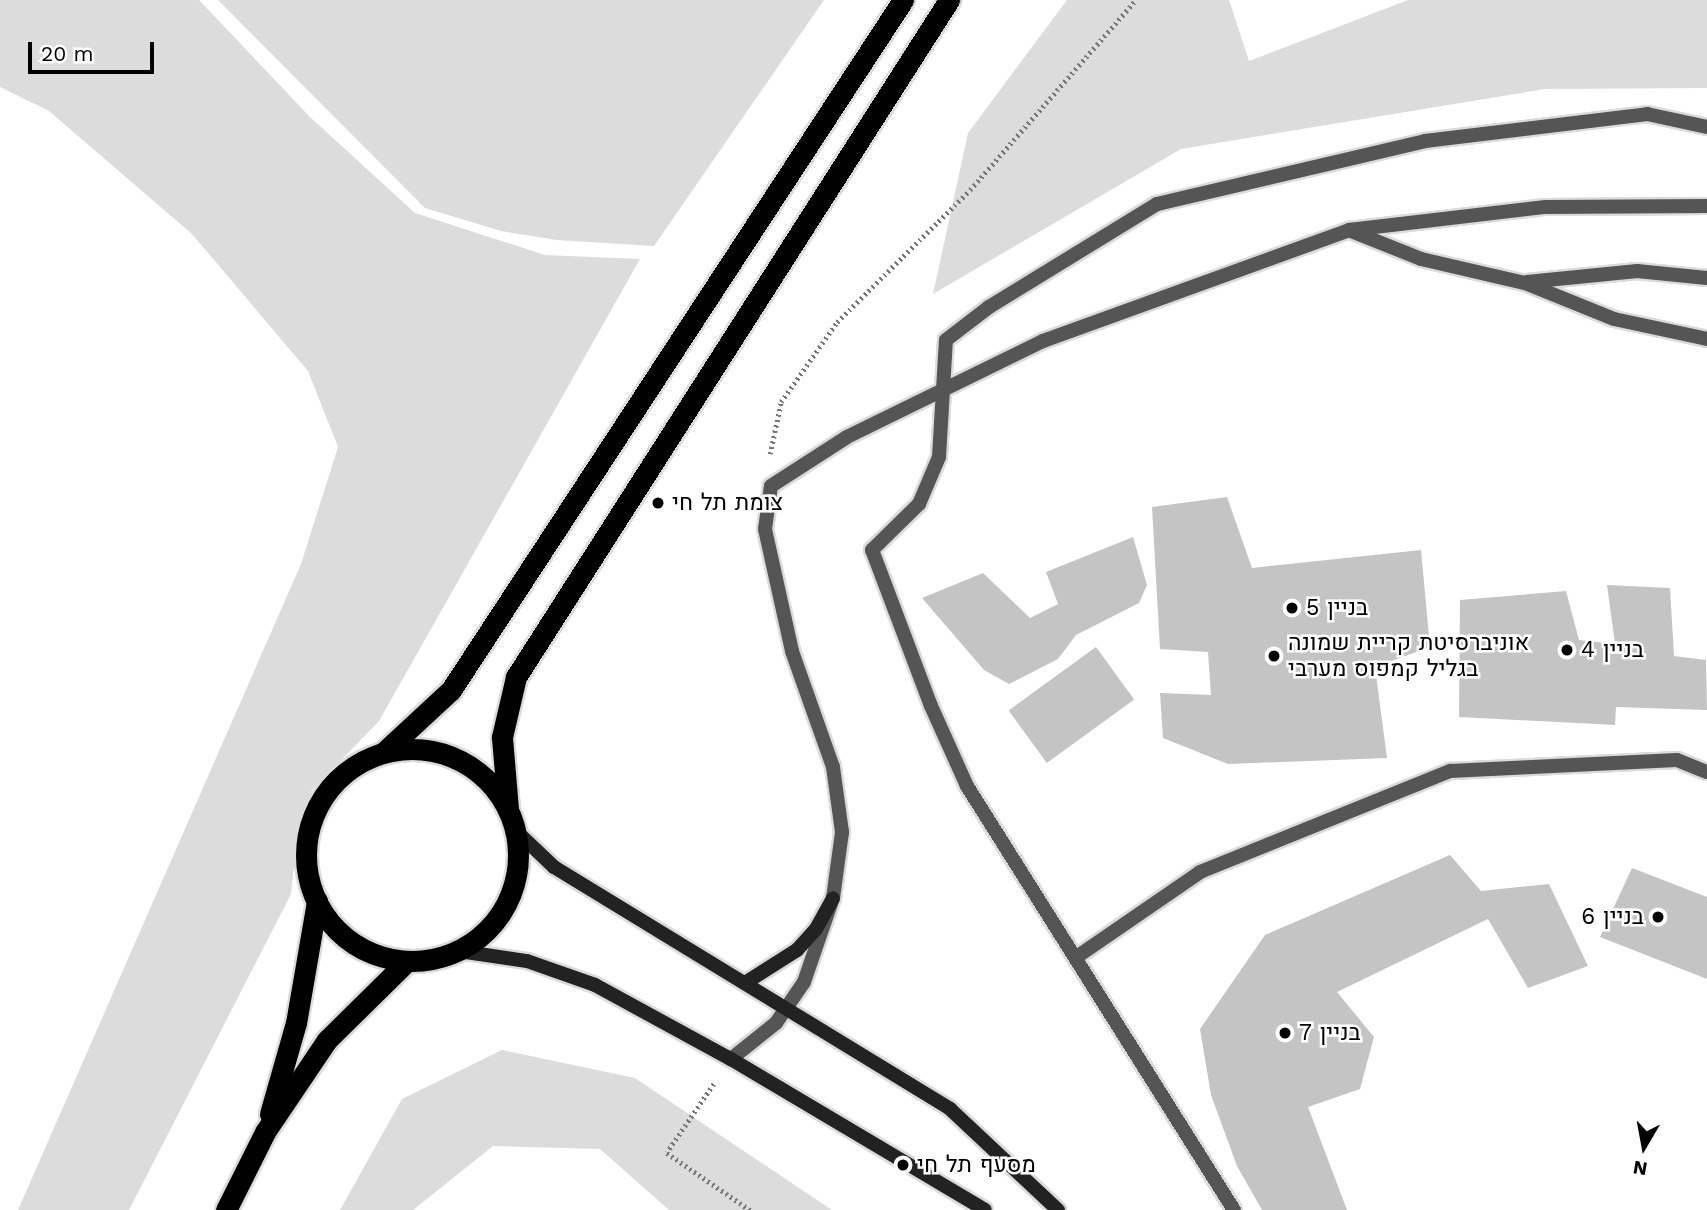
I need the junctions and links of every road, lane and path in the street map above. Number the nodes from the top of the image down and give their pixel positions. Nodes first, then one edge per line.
1 (903, 0) edge
2 (949, 0) edge
3 (1136, 0) edge
4 (1707, 127) edge
5 (1707, 206) edge
6 (1349, 230) junction
7 (1707, 278) edge
8 (1525, 283) junction
9 (1707, 339) edge
10 (942, 394) junction
11 (771, 486) junction
12 (383, 752) junction
13 (1707, 772) edge
14 (508, 809) junction
15 (517, 832) junction
16 (834, 898) junction
17 (317, 901) junction
18 (459, 951) junction
19 (1078, 956) junction
20 (406, 962) junction
21 (745, 983) junction
22 (788, 1008) junction
23 (731, 1059) junction
24 (265, 1132) junction
25 (226, 1210) edge
26 (750, 1210) edge
27 (985, 1210) edge
28 (1058, 1210) edge
29 (1234, 1210) edge

1 - 12 highway
2 - 14 highway
3 - 11 path
4 - 10 street
5 - 6 street
6 - 8 street
6 - 10 street
7 - 8 street
8 - 9 street
10 - 11 street
10 - 19 street
11 - 16 street
12 - 14 highway
12 - 17 highway
13 - 19 street
14 - 15 highway
15 - 18 highway
15 - 21 main road
16 - 21 main road
16 - 22 street
17 - 20 highway
17 - 24 highway
18 - 20 highway
18 - 23 main road
19 - 29 street
20 - 24 highway
21 - 22 main road
22 - 23 street
22 - 28 main road
23 - 26 path
23 - 27 main road
24 - 25 highway

